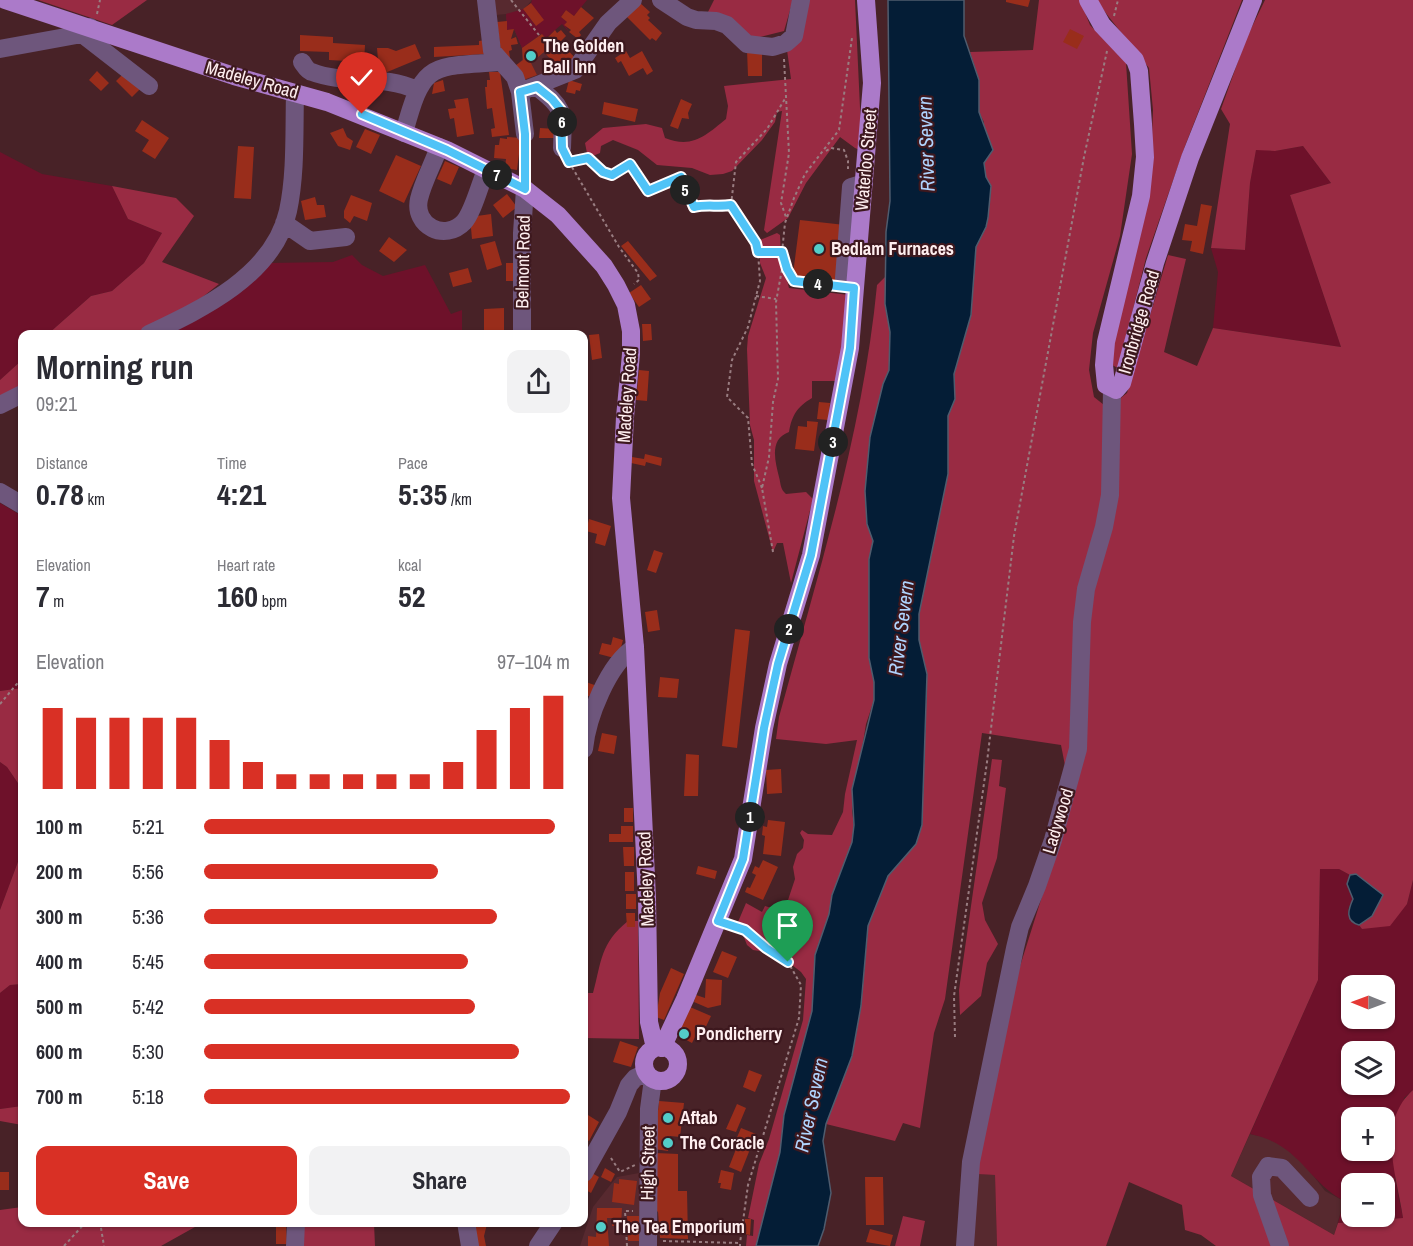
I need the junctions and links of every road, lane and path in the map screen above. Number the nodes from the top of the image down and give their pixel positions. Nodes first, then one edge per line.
1 (5, 0) edge
2 (486, 0) edge
3 (511, 0) edge
4 (633, 0) edge
5 (661, 0) edge
6 (801, 0) edge
7 (866, 0) edge
8 (1118, 0) edge
9 (1254, 0) edge
10 (1091, 8) edge
11 (1113, 22) dead end
12 (86, 31) junction
13 (853, 34) dead end
14 (539, 35) dead end
15 (783, 44) junction
16 (1108, 45) dead end
17 (0, 49) edge
18 (302, 62) dead end
19 (499, 62) junction
20 (149, 86) dead end
21 (528, 89) junction
22 (416, 90) junction
23 (294, 93) junction
24 (787, 96) junction
25 (404, 133) junction
26 (525, 134) joint
27 (439, 147) junction
28 (823, 152) junction
29 (566, 155) junction
30 (486, 170) junction
31 (848, 172) dead end
32 (525, 189) junction
33 (731, 205) junction
34 (786, 219) junction
35 (284, 223) junction
36 (346, 237) dead end
37 (758, 252) junction
38 (782, 252) junction
39 (783, 258) junction
40 (638, 273) dead end
41 (830, 285) dead end
42 (756, 296) junction
43 (776, 299) junction
44 (157, 330) edge
45 (522, 330) edge
46 (1112, 390) junction
47 (18, 396) edge
48 (0, 405) edge
49 (762, 488) junction
50 (0, 492) edge
51 (18, 503) edge
52 (773, 552) dead end
53 (635, 647) junction
54 (18, 683) edge
55 (0, 704) edge
56 (588, 724) edge
57 (718, 921) junction
58 (955, 1037) dead end
59 (659, 1048) junction
60 (650, 1076) junction
61 (588, 1166) edge
62 (1310, 1198) dead end
63 (648, 1211) junction
64 (81, 1227) edge
65 (101, 1227) edge
66 (296, 1227) edge
67 (467, 1227) edge
68 (551, 1227) edge
69 (648, 1243) edge
70 (740, 1244) edge
71 (64, 1246) edge
72 (104, 1246) edge
73 (295, 1246) edge
74 (470, 1246) edge
75 (538, 1246) edge
76 (627, 1246) edge
77 (965, 1246) edge
78 (1280, 1246) edge

1 - 12 main road, Madeley Road
2 - 19 street
3 - 14 path
4 - 21 street
5 - 15 street
6 - 15 street
7 - 57 main road, Waterloo Street
8 - 11 path
9 - 46 main road, Ironbridge Road
10 - 46 main road, Ironbridge Road
12 - 17 street
12 - 20 street
12 - 23 main road, Madeley Road
13 - 28 path
15 - 24 path
16 - 58 path
18 - 22 street
19 - 21 street
19 - 22 street
21 - 26 street
21 - 29 street
22 - 25 street
23 - 25 main road, Madeley Road
23 - 35 street
24 - 33 path
24 - 34 path
25 - 27 main road, Madeley Road
26 - 32 path
27 - 30 main road, Madeley Road
27 - 30 street
28 - 31 path
28 - 34 path
29 - 33 path
29 - 40 path
30 - 32 main road, Madeley Road
32 - 45 street, Belmont Road
32 - 53 main road, Madeley Road
33 - 37 path
34 - 38 path
35 - 36 street
35 - 44 street
37 - 38 path
37 - 42 path
38 - 39 path
39 - 41 path
39 - 43 path
42 - 43 path
42 - 49 path
43 - 49 path
46 - 77 street, Ladywood
47 - 48 street
49 - 52 path
50 - 51 street
53 - 56 street
53 - 59 main road, Madeley Road
54 - 55 path
57 - 59 main road, Waterloo Street
57 - 70 path
59 - 60 main road
59 - 60 main road
60 - 61 street
60 - 63 street, High Street
62 - 78 street
63 - 69 street, High Street
63 - 76 path
64 - 71 path
65 - 72 path
66 - 73 street
67 - 74 street
68 - 75 street
69 - 70 path

